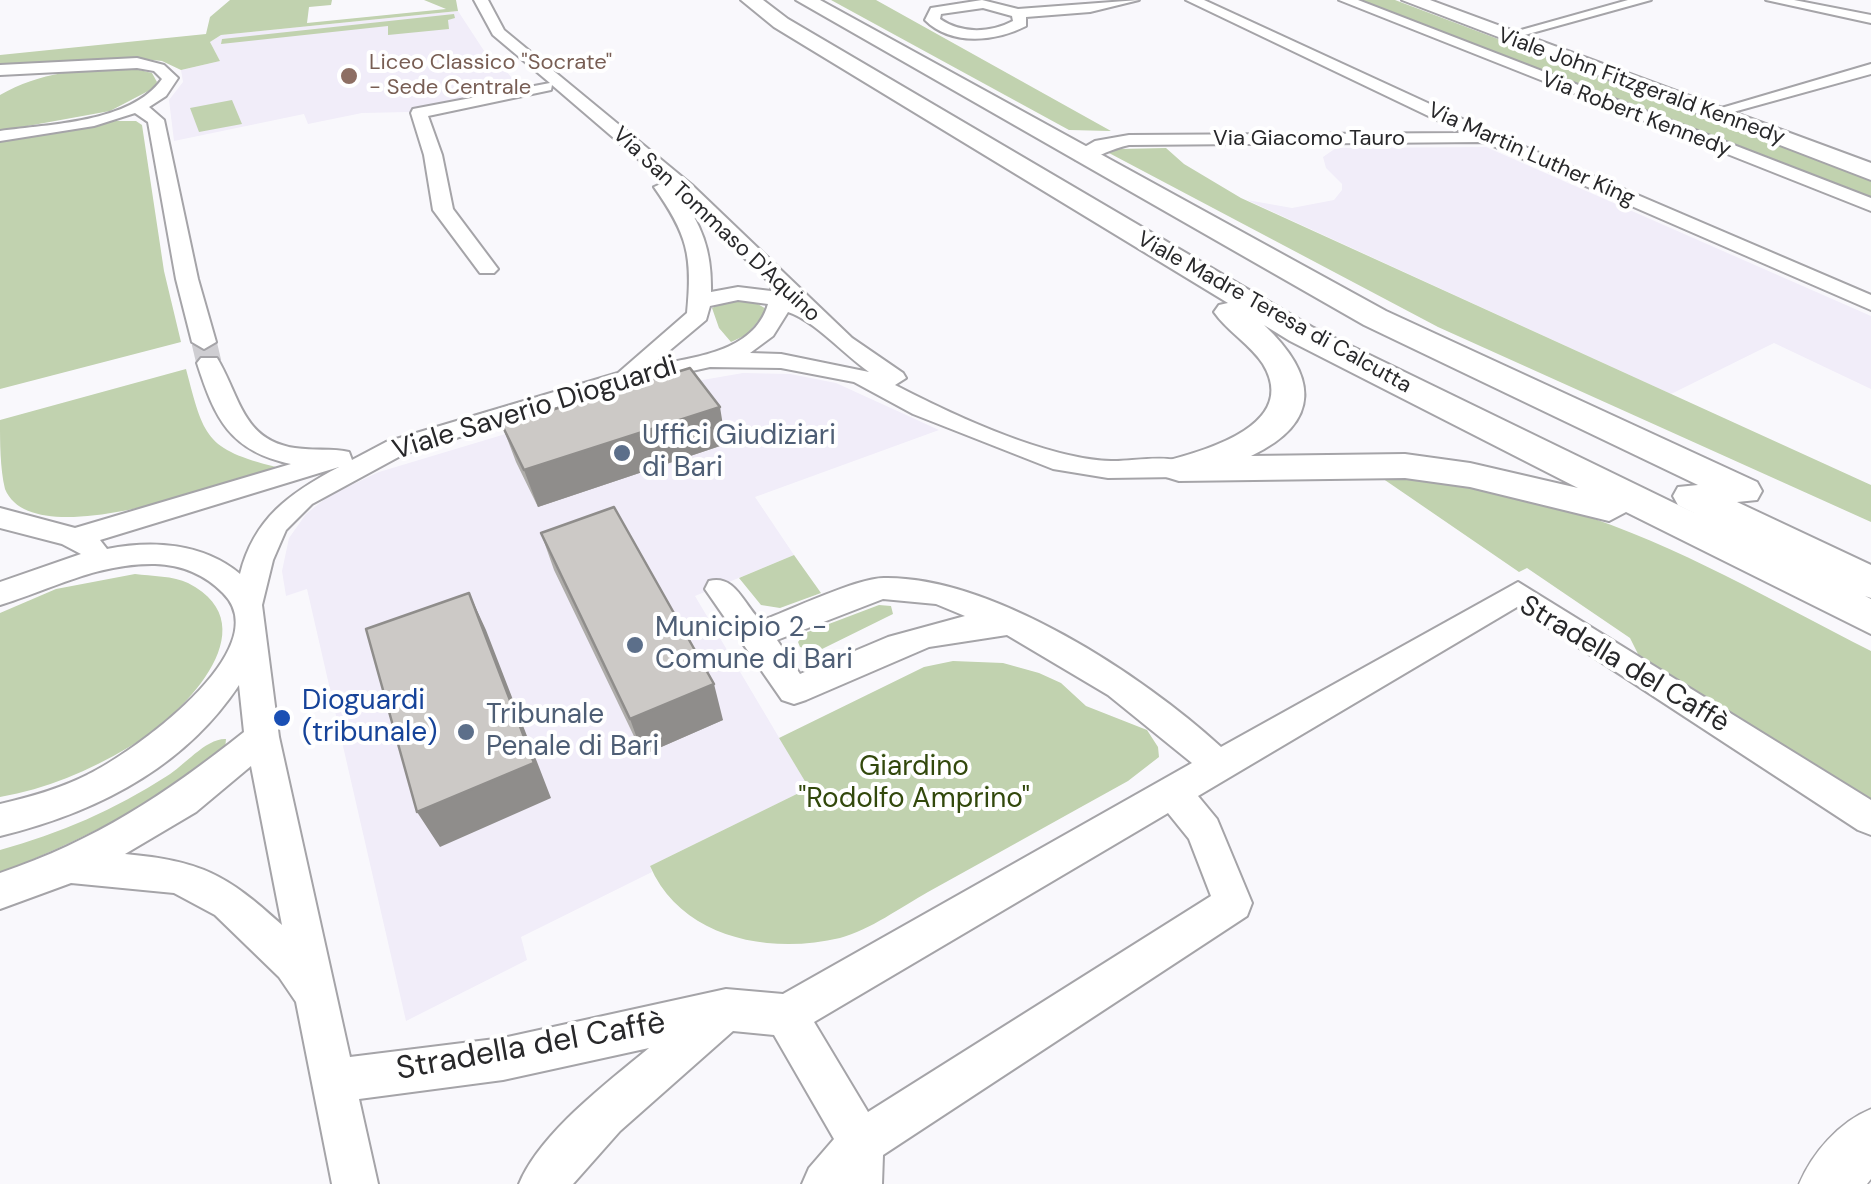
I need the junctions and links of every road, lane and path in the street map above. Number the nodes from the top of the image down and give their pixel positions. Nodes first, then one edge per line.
1 (469, 0) edge
2 (482, 0) edge
3 (751, 0) edge
4 (779, 0) edge
5 (806, 0) edge
6 (1132, 0) edge
7 (1193, 0) edge
8 (1346, 0) edge
9 (1412, 0) edge
10 (1436, 0) edge
11 (1644, 0) edge
12 (1773, 0) edge
13 (1849, 6) edge
14 (1018, 13) junction
15 (1871, 20) edge
16 (1514, 34) junction
17 (64, 68) junction
18 (1871, 69) edge
19 (0, 70) edge
20 (545, 87) junction
21 (0, 88) edge
22 (136, 106) junction
23 (1726, 109) junction
24 (1042, 134) junction
25 (0, 136) edge
26 (1489, 138) junction
27 (1130, 140) junction
28 (1082, 156) junction
29 (1871, 161) edge
30 (1871, 172) edge
31 (1871, 206) edge
32 (1172, 258) junction
33 (704, 262) junction
34 (761, 265) junction
35 (487, 268) dead end
36 (1871, 276) edge
37 (1841, 290) junction
38 (782, 293) junction
39 (1871, 303) edge
40 (698, 308) junction
41 (715, 360) junction
42 (620, 380) junction
43 (972, 428) junction
44 (395, 448) junction
45 (340, 458) junction
46 (1179, 469) junction
47 (299, 484) junction
48 (0, 516) edge
49 (1692, 529) junction
50 (80, 536) junction
51 (1871, 550) edge
52 (102, 558) junction
53 (1871, 585) edge
54 (897, 588) junction
55 (720, 589) dead end
56 (0, 594) edge
57 (1826, 595) junction
58 (248, 603) junction
59 (1871, 618) edge
60 (1011, 623) junction
61 (757, 635) junction
62 (250, 640) junction
63 (900, 643) junction
64 (262, 737) junction
65 (1217, 765) junction
66 (1172, 792) junction
67 (1871, 819) edge
68 (0, 820) edge
69 (72, 866) junction
70 (0, 891) edge
71 (316, 995) junction
72 (726, 1010) junction
73 (786, 1014) junction
74 (334, 1081) junction
75 (1871, 1136) edge
76 (860, 1163) edge
77 (355, 1184) edge
78 (542, 1184) edge
79 (826, 1184) edge
80 (1828, 1184) edge

1 - 20 street, Via San Tommaso D'Aquino
2 - 34 street, Via San Tommaso D'Aquino
3 - 32 main road, Viale Madre Teresa di Calcutta
4 - 53 main road, Viale Madre Teresa di Calcutta
5 - 24 main road, Viale Madre Teresa di Calcutta
6 - 14 street
7 - 26 street, Via Martin Luther King
8 - 31 street, Via Robert Kennedy
9 - 16 main road, Viale John Fitzgerald Kennedy
10 - 16 main road, Viale John Fitzgerald Kennedy
11 - 16 street
12 - 13 street
13 - 15 street
14 - 14 street
16 - 23 main road, Viale John Fitzgerald Kennedy
16 - 30 main road, Viale John Fitzgerald Kennedy
17 - 19 street
17 - 21 street
17 - 22 street
18 - 23 street
20 - 33 street, Via San Tommaso D'Aquino
20 - 35 street
22 - 25 street
22 - 45 street
23 - 29 main road, Viale John Fitzgerald Kennedy
24 - 27 street, Via Giacomo Tauro
24 - 28 main road, Viale Madre Teresa di Calcutta
26 - 27 street, Via Giacomo Tauro
26 - 37 street, Via Martin Luther King
27 - 28 street, Via Giacomo Tauro
28 - 51 main road, Viale Madre Teresa di Calcutta
32 - 46 main road, Viale Saverio Dioguardi
32 - 49 main road, Viale Madre Teresa di Calcutta
33 - 34 street
33 - 40 street, Via San Tommaso D'Aquino
34 - 38 street, Via San Tommaso D'Aquino
36 - 37 street
37 - 39 street, Via Martin Luther King
38 - 40 street
38 - 41 street
38 - 43 street, Via San Tommaso D'Aquino
40 - 41 street
40 - 42 street
41 - 42 street, Viale Saverio Dioguardi
41 - 43 street, Viale Saverio Dioguardi
42 - 44 street, Viale Saverio Dioguardi
43 - 46 street, Viale Saverio Dioguardi
44 - 45 street
44 - 47 street, Viale Saverio Dioguardi
45 - 47 street, Viale Saverio Dioguardi
46 - 49 main road, Viale Saverio Dioguardi
47 - 50 street, Viale Saverio Dioguardi
47 - 58 street, Viale Saverio Dioguardi
48 - 50 street
49 - 57 main road, Viale Madre Teresa di Calcutta
50 - 52 street
52 - 56 street
52 - 58 street
53 - 57 main road
54 - 60 street
54 - 61 street
54 - 63 street
55 - 61 street
57 - 59 main road, Viale Madre Teresa di Calcutta
58 - 62 street, Viale Saverio Dioguardi
60 - 63 street
60 - 65 street
61 - 63 street
62 - 64 street
62 - 68 street
64 - 69 street
64 - 71 street
65 - 66 street, Stradella del Caffè
65 - 67 street, Stradella del Caffè
66 - 73 street, Stradella del Caffè
66 - 76 street
69 - 70 street
69 - 71 street
71 - 74 street
72 - 73 street, Stradella del Caffè
72 - 74 street, Stradella del Caffè
72 - 78 street, Stradella del Caffè
73 - 76 street
74 - 77 street
75 - 80 street
76 - 79 street

